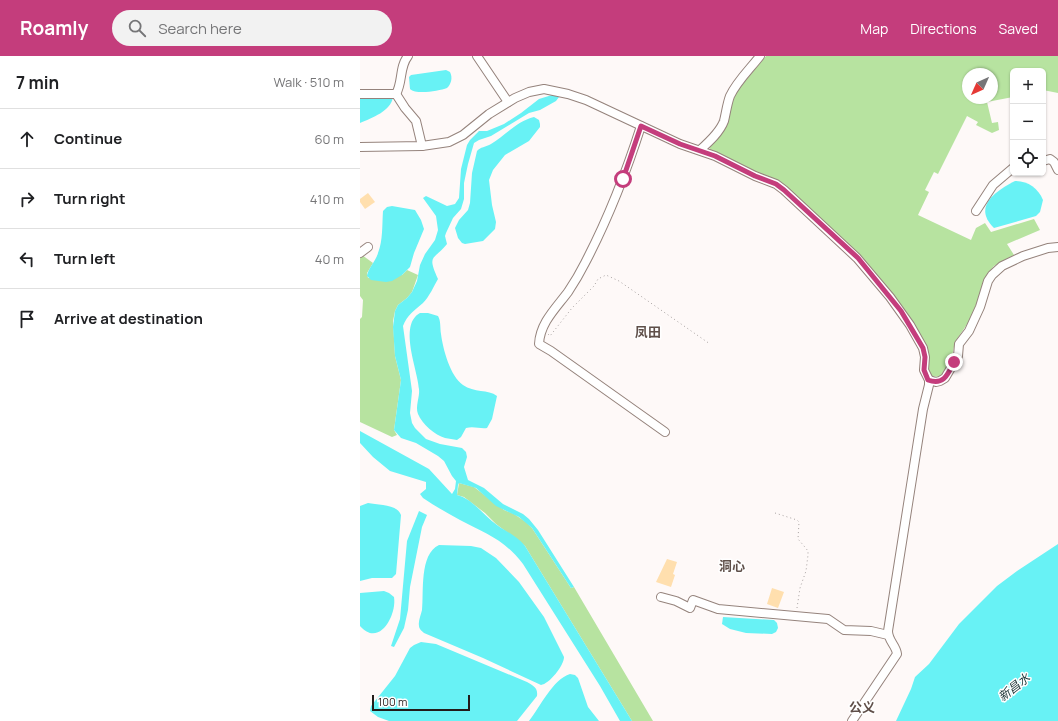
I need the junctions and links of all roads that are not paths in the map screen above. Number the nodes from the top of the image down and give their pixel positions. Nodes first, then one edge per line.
1 (408, 56) edge
2 (477, 56) edge
3 (760, 56) edge
4 (360, 94) edge
5 (396, 94) junction
6 (508, 102) junction
7 (641, 126) junction
8 (422, 146) junction
9 (360, 147) edge
10 (700, 150) junction
11 (1046, 160) edge
12 (1058, 170) edge
13 (1010, 171) edge
14 (976, 211) dead end
15 (1058, 246) edge
16 (368, 247) dead end
17 (360, 253) edge
18 (928, 380) junction
19 (665, 432) dead end
20 (661, 597) dead end
21 (888, 635) junction
22 (852, 721) edge

1 - 5 street
2 - 6 street
3 - 10 street
4 - 5 street
5 - 8 street
6 - 7 street
6 - 8 street
7 - 10 street
7 - 19 street
8 - 9 street
10 - 18 street
11 - 12 street
13 - 14 street
15 - 18 street
16 - 17 street
18 - 21 street
20 - 21 street
21 - 22 street

